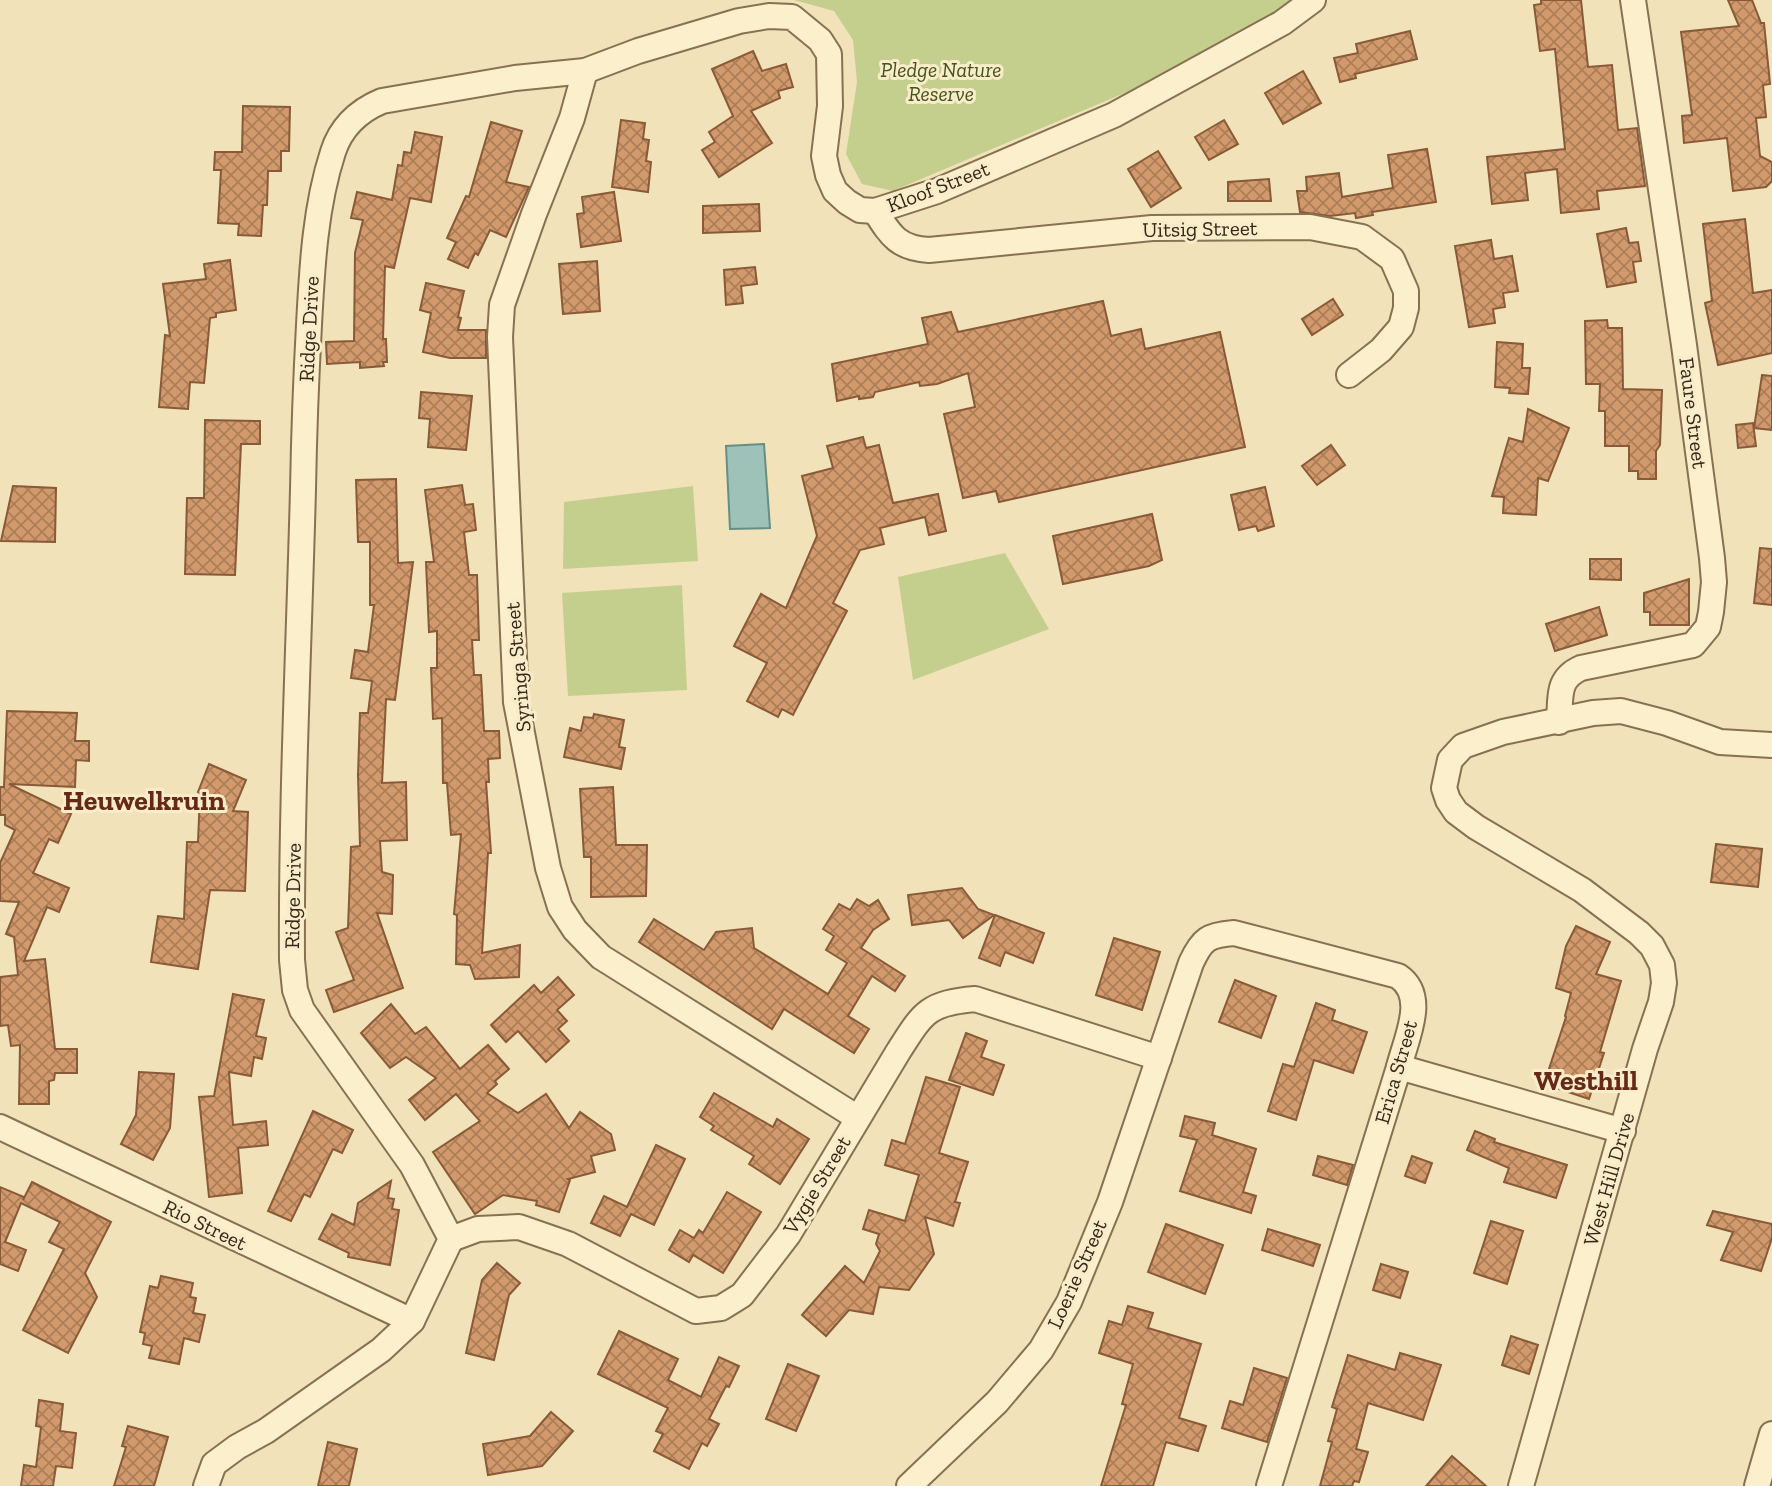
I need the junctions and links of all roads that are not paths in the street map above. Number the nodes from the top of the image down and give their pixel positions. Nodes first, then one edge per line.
1 (1312, 0) edge
2 (1633, 0) edge
3 (586, 71) junction
4 (334, 150) joint
5 (875, 211) junction
6 (1349, 375) dead end
7 (1559, 722) junction
8 (1772, 745) edge
9 (1159, 1058) junction
10 (1399, 1067) junction
11 (858, 1118) junction
12 (0, 1127) edge
13 (1623, 1130) junction
14 (452, 1239) junction
15 (412, 1321) junction
16 (1772, 1434) edge
17 (206, 1486) edge
18 (909, 1486) edge
19 (1269, 1486) edge
20 (1521, 1486) edge
21 (1757, 1486) edge

1 - 5 street, Kloof Street
2 - 7 street, Faure Street
3 - 4 street, Kloof Street
3 - 5 street, Kloof Street
3 - 11 street, Syringa Street
4 - 14 street, Ridge Drive
5 - 6 street, Uitsig Street
7 - 8 street, West Hill Drive
7 - 13 street, West Hill Drive
9 - 10 street, Erica Street
9 - 11 street, Vygie Street
9 - 18 street, Loerie Street
10 - 13 street
10 - 19 street, Erica Street
11 - 14 street, Vygie Street
12 - 15 street, Rio Street
13 - 20 street, West Hill Drive
14 - 15 street
15 - 17 street
16 - 21 street

